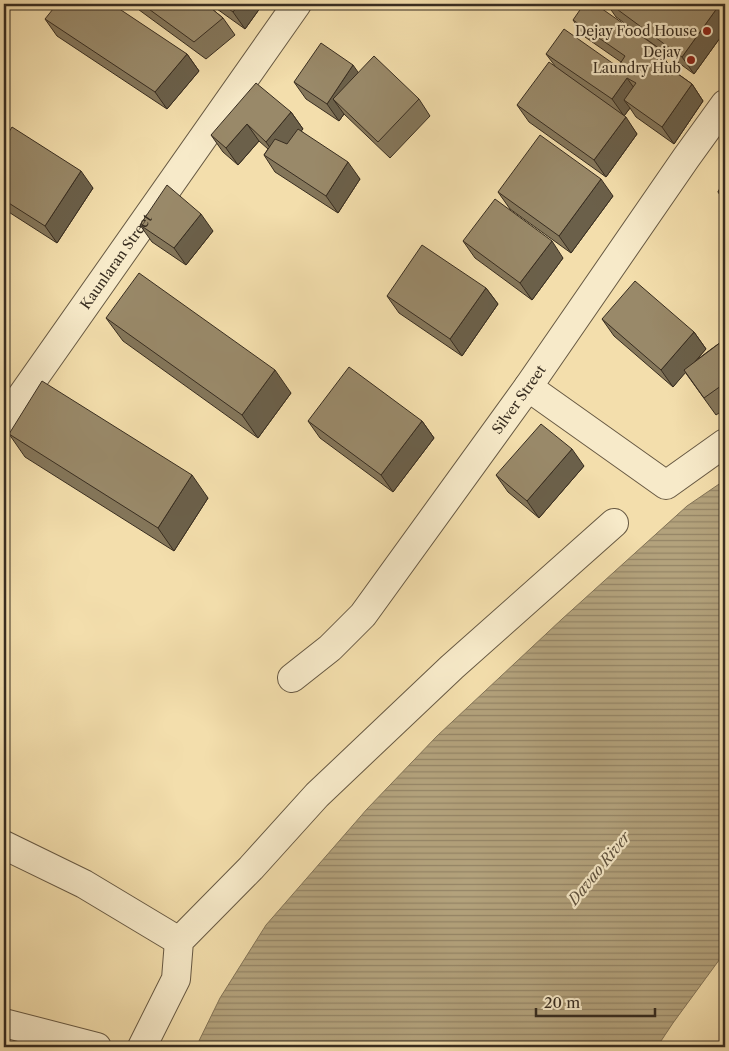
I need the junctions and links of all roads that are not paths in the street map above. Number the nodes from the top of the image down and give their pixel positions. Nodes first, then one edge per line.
1 (297, 4) edge
2 (725, 104) edge
3 (528, 387) junction
4 (4, 421) edge
5 (725, 443) edge
6 (614, 523) dead end
7 (292, 678) dead end
8 (4, 845) edge
9 (179, 941) junction
10 (4, 1023) edge
11 (97, 1047) edge
12 (142, 1047) edge

1 - 4 street, Kaunlaran Street
2 - 3 street, Silver Street
3 - 5 street
3 - 7 street, Silver Street
6 - 9 street
8 - 9 street
9 - 12 street
10 - 11 street

